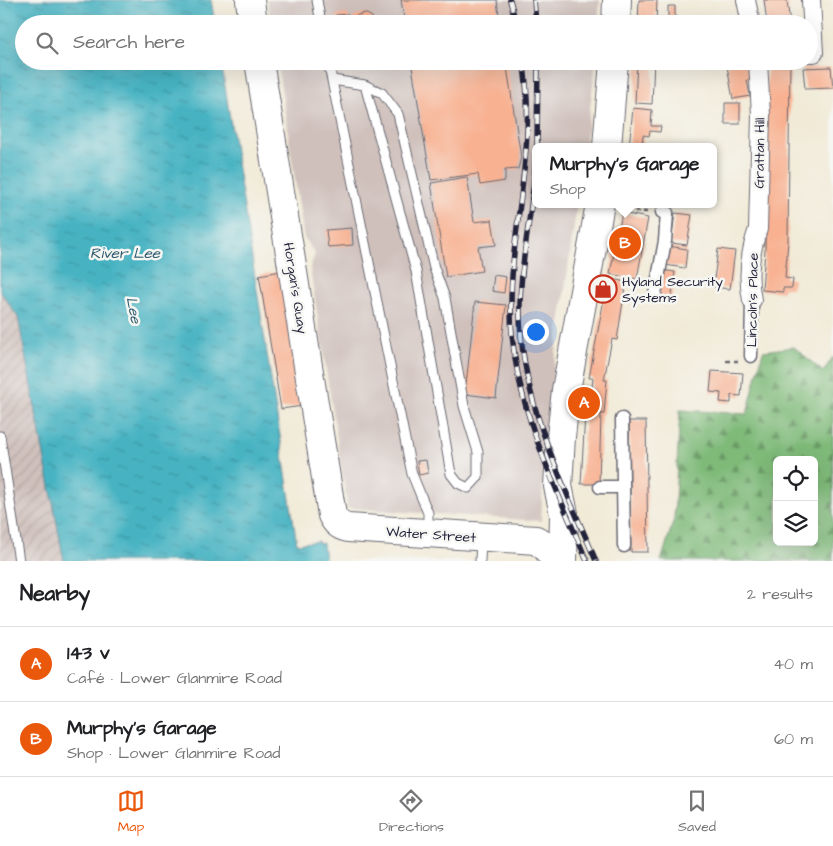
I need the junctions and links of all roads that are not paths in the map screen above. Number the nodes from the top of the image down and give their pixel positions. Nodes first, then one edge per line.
1 (250, 0) edge
2 (316, 0) edge
3 (617, 0) edge
4 (746, 0) edge
5 (811, 0) edge
6 (252, 15) edge
7 (319, 15) edge
8 (616, 15) edge
9 (749, 15) edge
10 (812, 15) edge
11 (260, 70) edge
12 (330, 70) edge
13 (613, 70) edge
14 (758, 70) edge
15 (332, 80) junction
16 (365, 85) junction
17 (607, 143) edge
18 (600, 208) edge
19 (665, 213) road end
20 (753, 244) joint
21 (655, 294) dead end
22 (752, 300) joint
23 (751, 356) dead end
24 (622, 419) dead end
25 (0, 436) edge
26 (600, 487) dead end
27 (622, 488) junction
28 (560, 501) junction
29 (332, 515) joint
30 (428, 534) junction
31 (536, 540) junction
32 (624, 546) dead end
33 (481, 549) edge
34 (19, 561) edge
35 (556, 561) edge
36 (563, 561) edge

1 - 6 highway
2 - 7 lane
3 - 8 highway
4 - 9 street
5 - 10 street
11 - 29 highway, Horgan's Quay
12 - 15 lane
13 - 17 highway
14 - 20 street, Grattan Hill
15 - 16 lane
15 - 30 lane
16 - 16 lane
18 - 28 highway
19 - 21 street
20 - 22 street, Lincoln's Place
22 - 23 street, Lincoln's Place
24 - 27 street
25 - 34 lane
26 - 27 street
27 - 32 street
28 - 31 highway
28 - 36 highway
29 - 30 highway, Water Street
30 - 33 highway, Water Street
31 - 33 highway, Water Street
31 - 35 highway

